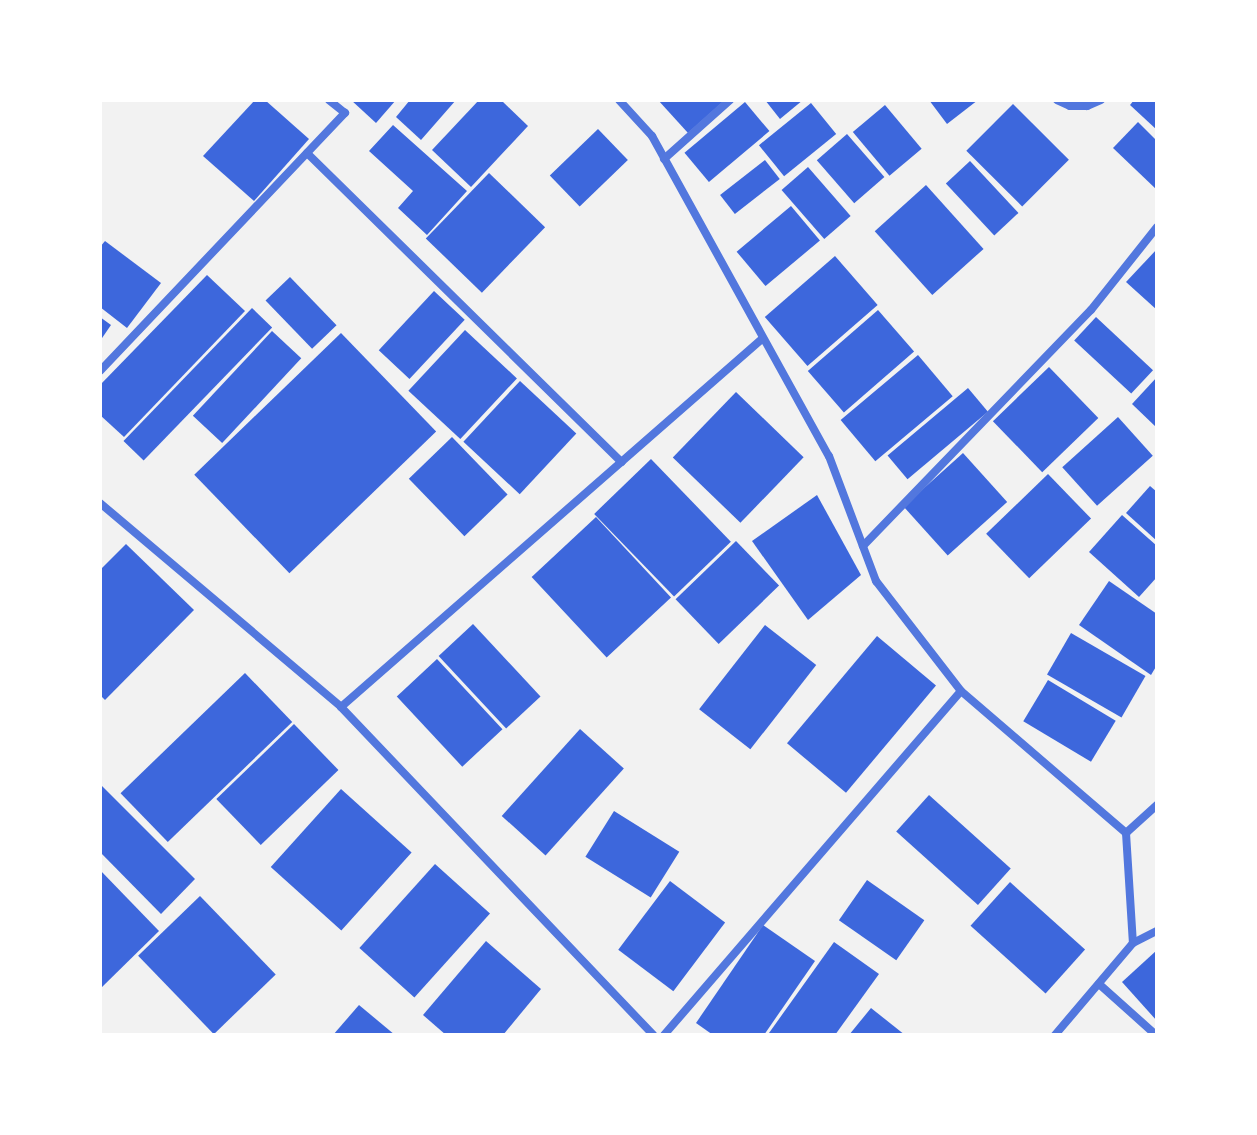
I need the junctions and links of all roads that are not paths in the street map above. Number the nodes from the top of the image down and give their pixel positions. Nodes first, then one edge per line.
1 (329, 100) edge
2 (619, 100) edge
3 (730, 100) edge
4 (1057, 100) edge
5 (1101, 100) edge
6 (307, 153) junction
7 (664, 159) junction
8 (1157, 227) edge
9 (762, 339) junction
10 (100, 371) edge
11 (621, 462) junction
12 (100, 503) edge
13 (863, 546) junction
14 (961, 691) junction
15 (341, 707) junction
16 (1157, 805) edge
17 (1126, 833) junction
18 (1157, 931) edge
19 (1133, 943) junction
20 (1099, 984) junction
21 (653, 1035) edge
22 (664, 1035) edge
23 (1055, 1035) edge
24 (1156, 1035) edge

1 - 6 street
2 - 7 street
3 - 7 street
4 - 5 street
6 - 10 street
6 - 11 street
7 - 9 street
8 - 13 street
9 - 11 street
9 - 13 street
11 - 15 street
12 - 15 street
13 - 14 street
14 - 17 street
14 - 22 street
15 - 21 street
16 - 17 street
17 - 19 street
18 - 19 street
19 - 20 street
20 - 23 street
20 - 24 street

